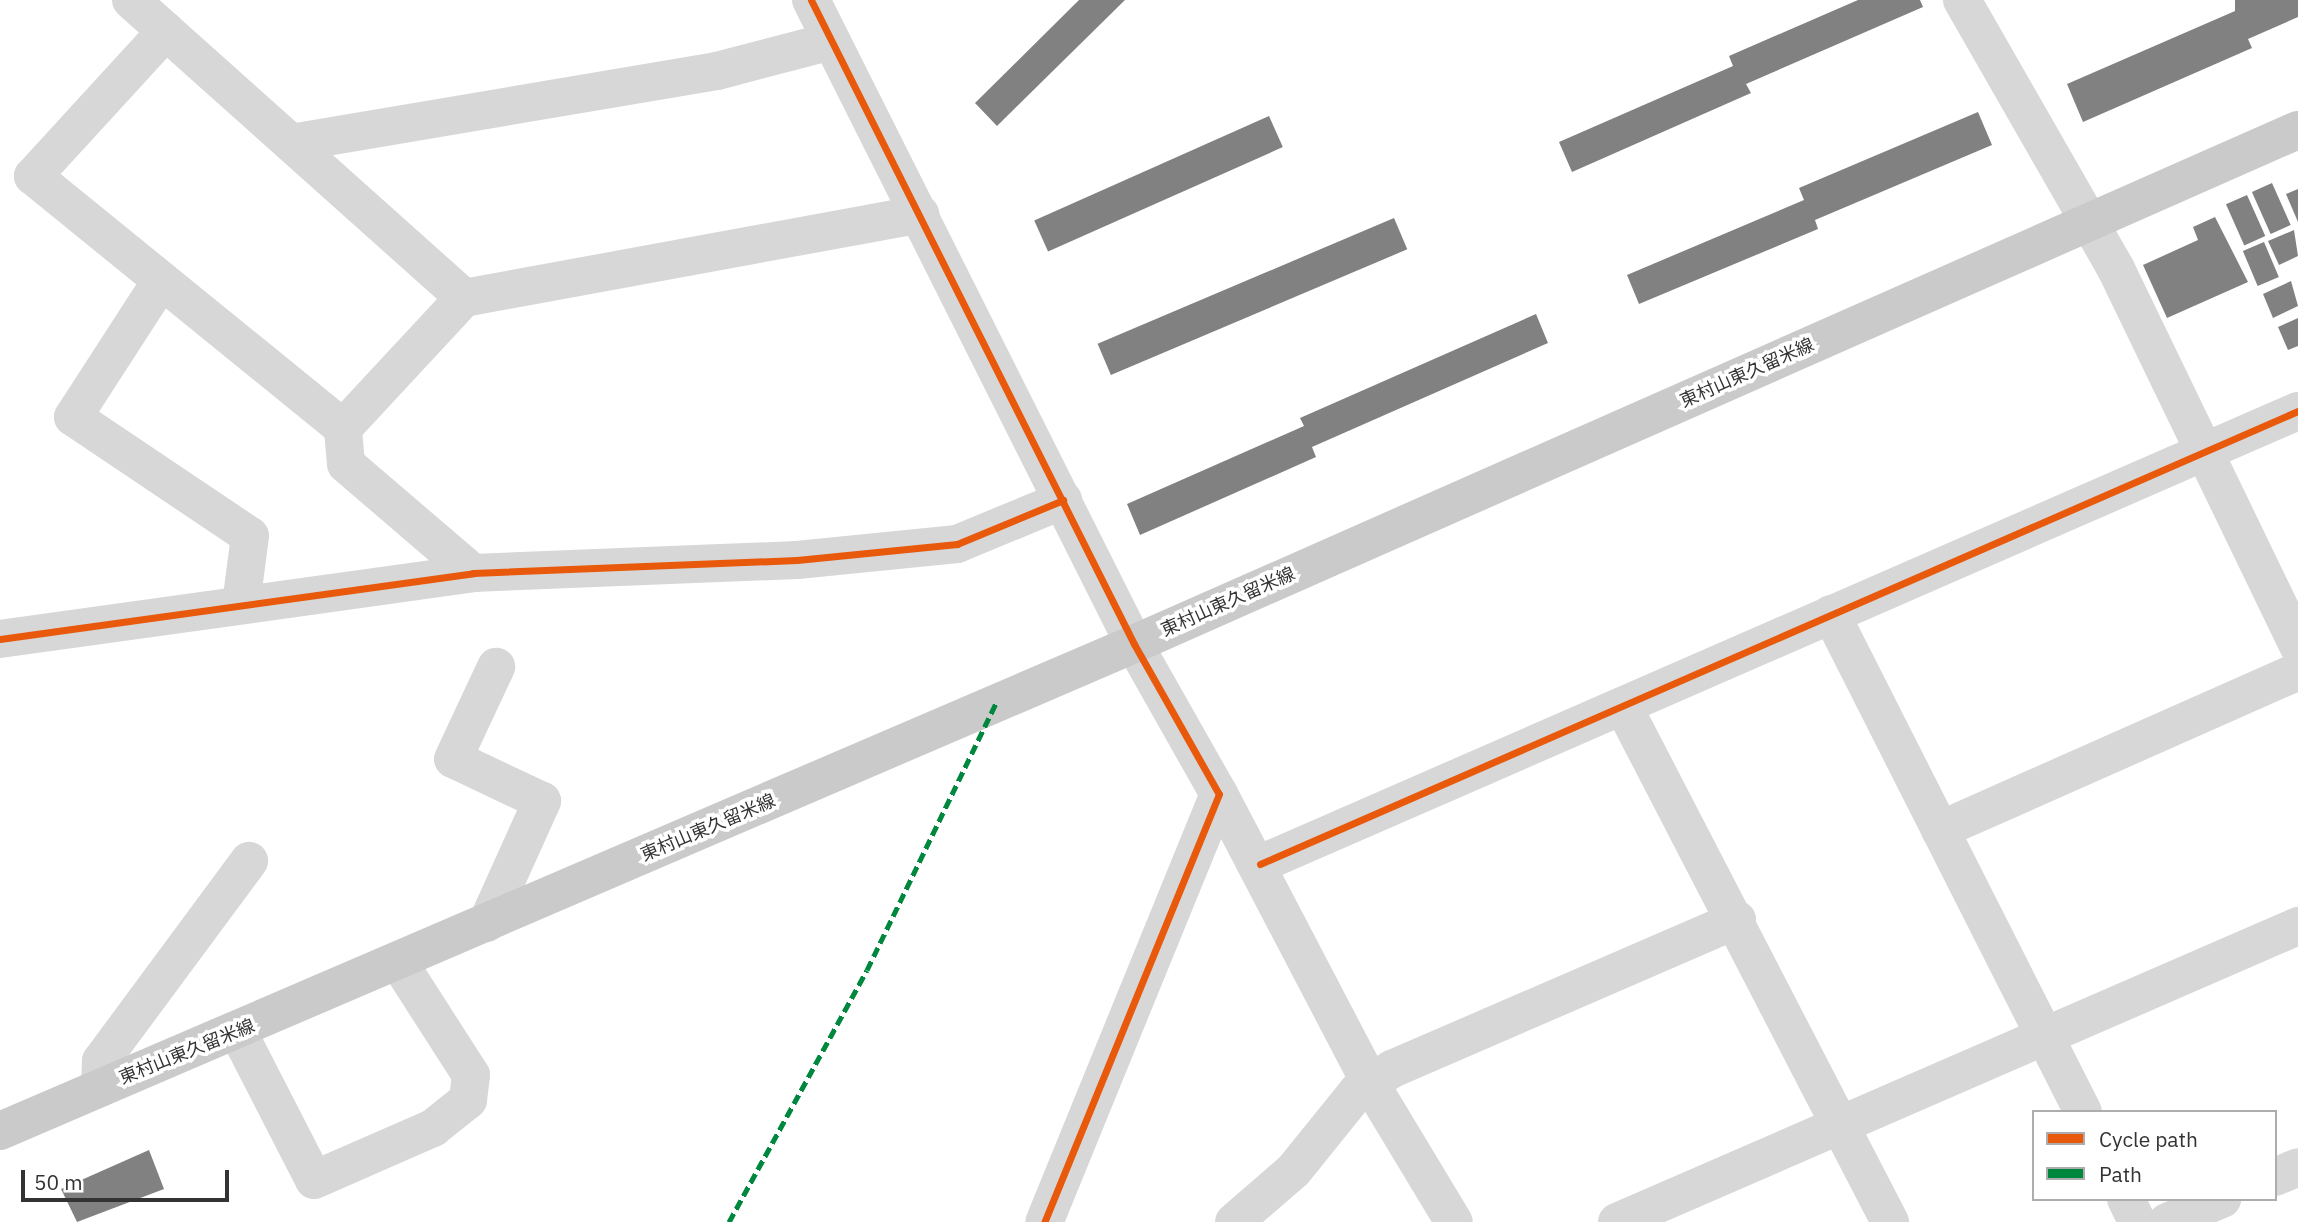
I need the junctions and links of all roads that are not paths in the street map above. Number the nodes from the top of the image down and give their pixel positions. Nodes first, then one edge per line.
1 (131, 0) edge
2 (811, 0) edge
3 (1962, 0) edge
4 (166, 31) junction
5 (831, 41) junction
6 (2298, 130) edge
7 (291, 144) junction
8 (920, 214) junction
9 (2089, 223) junction
10 (162, 281) junction
11 (464, 298) junction
12 (2298, 411) edge
13 (342, 428) junction
14 (2200, 453) junction
15 (1063, 500) junction
16 (473, 573) junction
17 (241, 604) junction
18 (1831, 614) junction
19 (0, 639) edge
20 (1134, 643) junction
21 (2298, 646) edge
22 (496, 667) dead end
23 (2298, 671) edge
24 (1623, 706) junction
25 (1219, 794) junction
26 (1940, 830) junction
27 (249, 861) dead end
28 (1260, 863) junction
29 (1737, 920) junction
30 (487, 923) junction
31 (2298, 926) edge
32 (399, 963) junction
33 (238, 1032) junction
34 (2045, 1036) junction
35 (1370, 1083) junction
36 (100, 1088) junction
37 (2081, 1110) edge
38 (1842, 1124) junction
39 (0, 1131) edge
40 (2298, 1167) edge
41 (2277, 1176) edge
42 (2127, 1201) edge
43 (2217, 1201) edge
44 (1044, 1222) edge
45 (1234, 1222) edge
46 (1454, 1222) edge
47 (1617, 1222) edge
48 (1890, 1222) edge
49 (2137, 1222) edge
50 (2167, 1222) edge

1 - 4 street
2 - 5 street
3 - 9 street
4 - 7 street
4 - 10 street
5 - 7 street
5 - 8 street
6 - 9 main road, 東村山東久留米線
7 - 11 street
8 - 11 street
8 - 15 street
9 - 14 street
9 - 20 main road, 東村山東久留米線
10 - 13 street
10 - 17 street
11 - 13 street
12 - 14 street
13 - 16 street
14 - 18 street
14 - 21 street
15 - 16 street
15 - 20 street
16 - 17 street
17 - 19 street
18 - 24 street
18 - 26 street
20 - 25 street
20 - 30 main road, 東村山東久留米線
22 - 30 street
23 - 26 street
24 - 28 street
24 - 29 street
25 - 28 street
25 - 44 street
26 - 34 street
27 - 36 street
28 - 35 street
29 - 35 street
29 - 38 street
30 - 32 main road, 東村山東久留米線
31 - 34 street
32 - 33 main road, 東村山東久留米線
32 - 33 street
33 - 36 main road, 東村山東久留米線
34 - 37 street
34 - 38 street
35 - 45 street
35 - 46 street
36 - 39 main road, 東村山東久留米線
38 - 47 street
38 - 48 street
40 - 41 street
42 - 49 street
43 - 50 street

